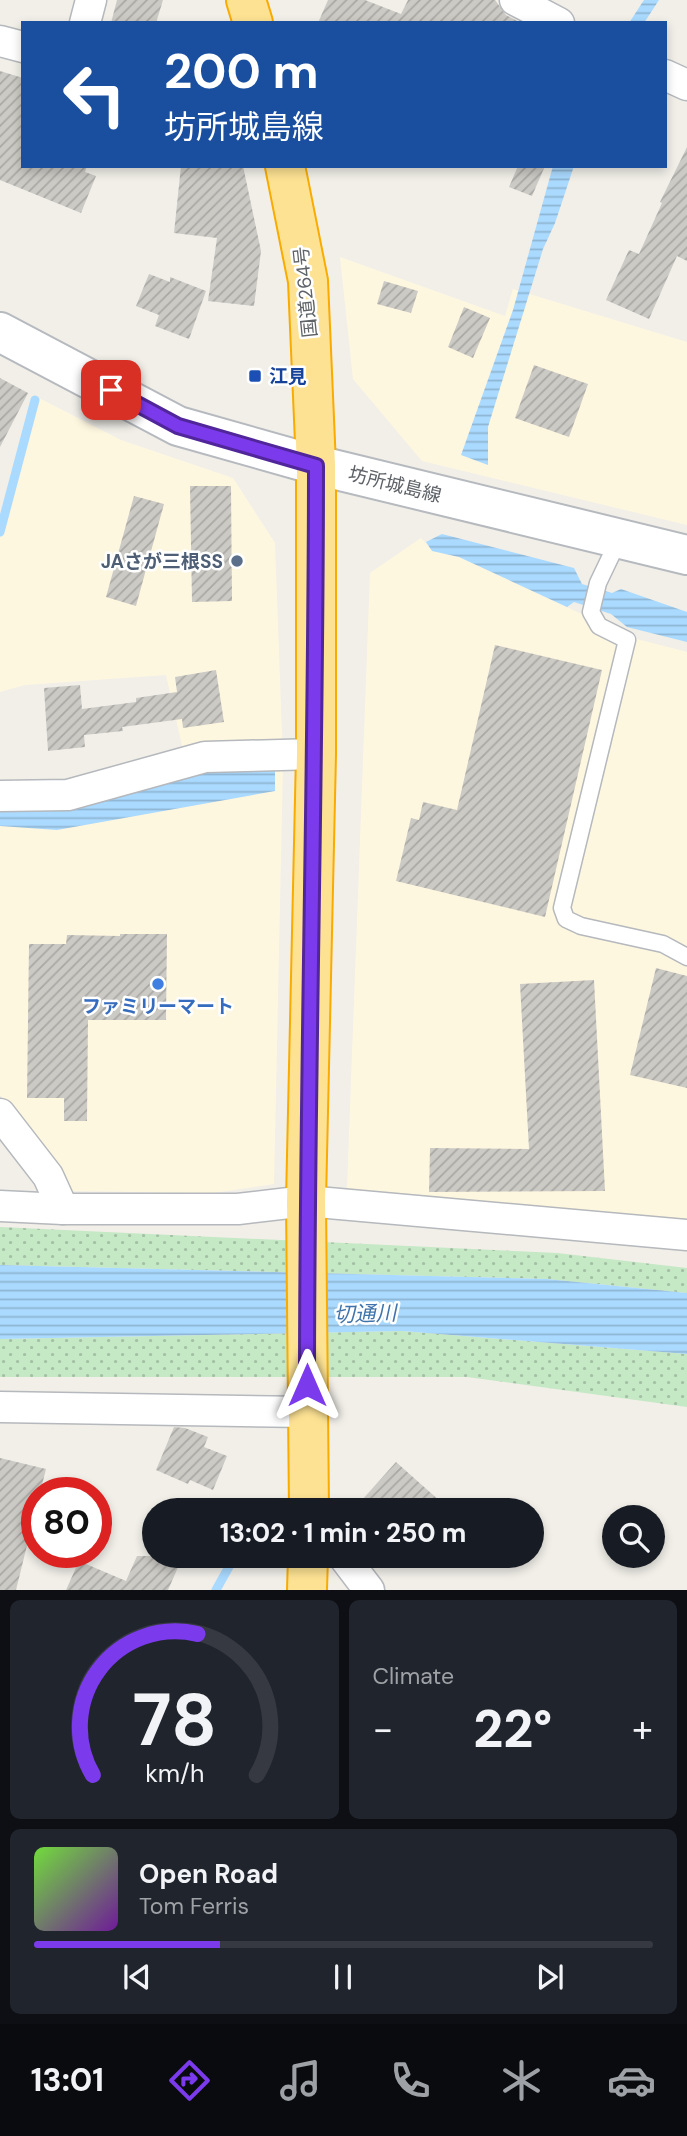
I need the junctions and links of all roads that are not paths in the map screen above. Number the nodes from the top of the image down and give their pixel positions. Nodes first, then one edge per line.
1 (91, 0) edge
2 (246, 0) edge
3 (515, 0) edge
4 (86, 21) edge
5 (252, 21) edge
6 (555, 21) edge
7 (0, 41) edge
8 (21, 46) edge
9 (667, 76) edge
10 (687, 85) edge
11 (285, 168) edge
12 (0, 332) edge
13 (316, 466) junction
14 (619, 539) junction
15 (687, 555) edge
16 (316, 754) junction
17 (0, 796) edge
18 (687, 957) edge
19 (0, 1114) edge
20 (0, 1206) edge
21 (63, 1209) junction
22 (306, 1210) junction
23 (687, 1235) edge
24 (0, 1406) edge
25 (307, 1412) junction
26 (309, 1498) edge
27 (308, 1568) edge
28 (352, 1568) edge
29 (307, 1590) edge
30 (369, 1590) edge

1 - 4 street
2 - 5 highway
3 - 6 street
7 - 8 street
9 - 10 street
11 - 13 highway, 国道264号
12 - 13 main road, 坊所城島線
13 - 14 main road, 坊所城島線
13 - 16 highway, 国道264号
14 - 15 main road, 坊所城島線
14 - 18 lane
16 - 17 street
16 - 22 highway, 国道264号
19 - 21 street
20 - 21 street
21 - 22 street
22 - 23 street
22 - 25 highway, 国道264号
24 - 25 street
25 - 26 highway, 国道264号
27 - 29 highway
28 - 30 street

